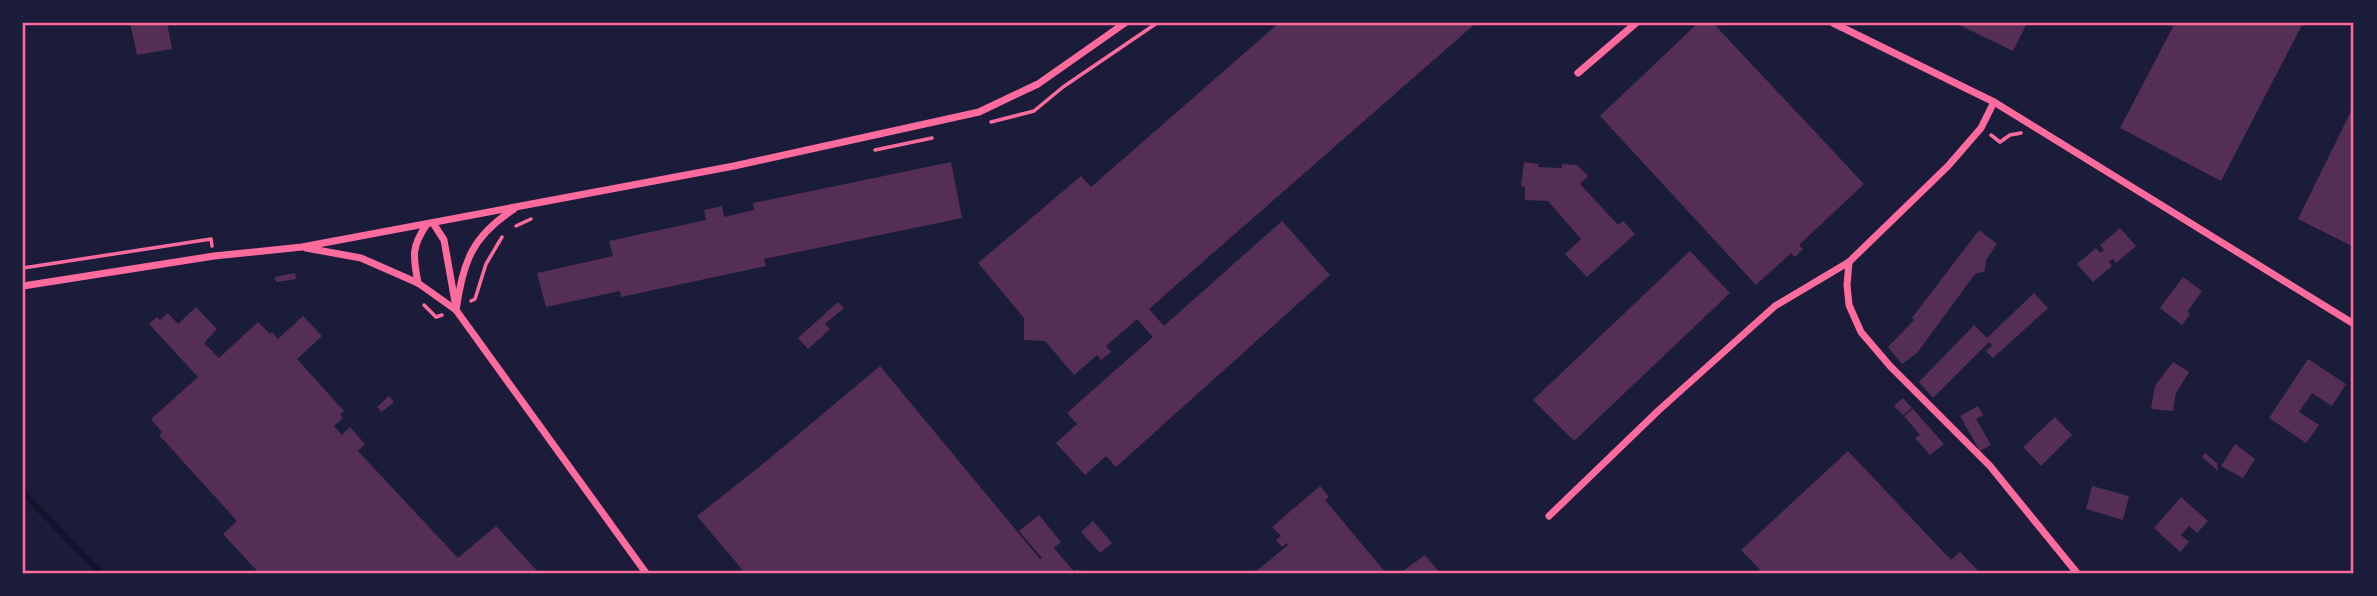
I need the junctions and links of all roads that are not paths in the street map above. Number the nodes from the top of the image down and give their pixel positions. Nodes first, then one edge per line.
1 (1125, 23) edge
2 (1636, 23) edge
3 (1833, 23) edge
4 (1578, 73) dead end
5 (1994, 102) junction
6 (517, 207) junction
7 (430, 223) junction
8 (302, 247) junction
9 (1849, 262) junction
10 (418, 283) junction
11 (23, 286) edge
12 (456, 310) junction
13 (2354, 324) edge
14 (1549, 516) dead end
15 (646, 573) edge
16 (2077, 573) edge

1 - 6 street
2 - 4 street
3 - 5 street
5 - 9 street
5 - 13 street
6 - 7 street
6 - 12 street
7 - 8 street
7 - 10 street
7 - 12 street
8 - 10 street
8 - 11 street
9 - 14 street
9 - 16 street
10 - 12 street
12 - 15 street

